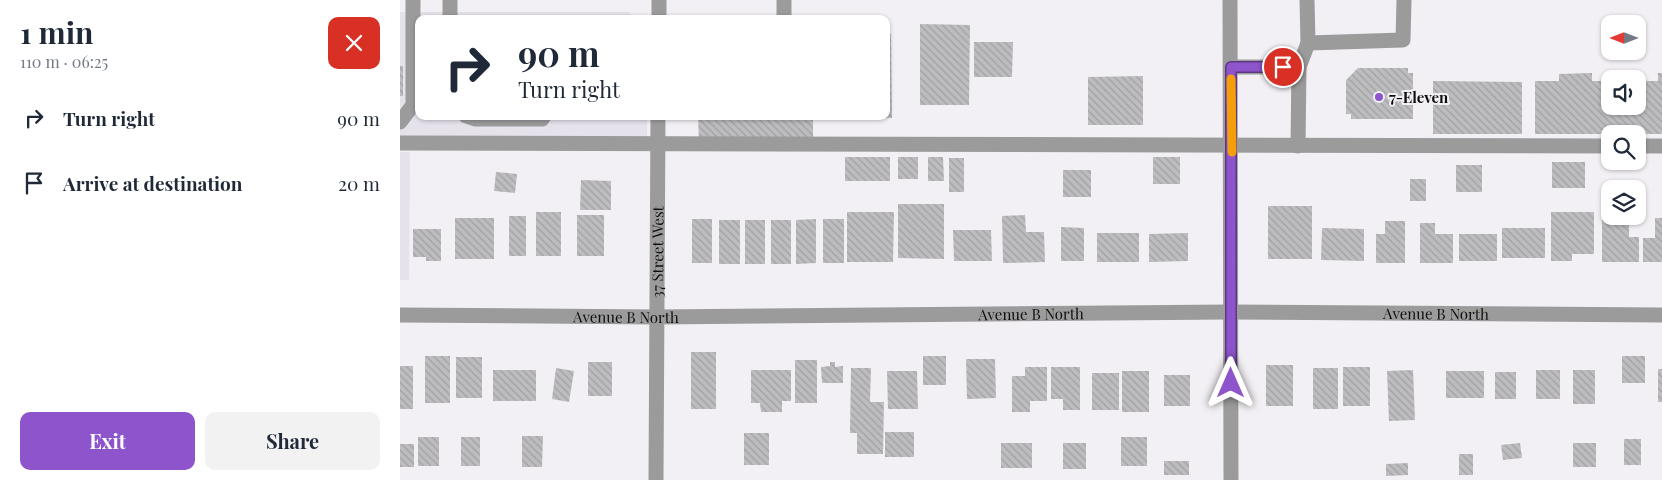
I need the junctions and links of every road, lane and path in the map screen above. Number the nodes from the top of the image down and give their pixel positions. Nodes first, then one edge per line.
1 (413, 0) edge
2 (450, 0) edge
3 (659, 0) edge
4 (784, 0) edge
5 (1230, 0) edge
6 (1307, 0) edge
7 (1404, 0) edge
8 (450, 15) edge
9 (659, 15) edge
10 (784, 15) edge
11 (400, 26) edge
12 (414, 36) junction
13 (1308, 43) junction
14 (1231, 67) junction
15 (1299, 67) junction
16 (658, 120) edge
17 (400, 122) edge
18 (400, 143) edge
19 (658, 144) junction
20 (1232, 146) junction
21 (1298, 146) junction
22 (1601, 146) edge
23 (1646, 146) edge
24 (1662, 146) edge
25 (1230, 312) junction
26 (400, 315) edge
27 (1662, 315) edge
28 (657, 317) junction
29 (656, 480) edge
30 (1231, 480) edge

1 - 12 street
2 - 8 street
3 - 9 street
4 - 10 street
5 - 14 street
6 - 13 street
7 - 13 street
11 - 12 street
12 - 17 street
13 - 15 street
14 - 15 street
14 - 20 street
15 - 21 street
16 - 19 street, 37 Street West
18 - 19 street
19 - 20 street
19 - 28 street, 37 Street West
20 - 21 street
20 - 25 street
21 - 22 street
23 - 24 street
25 - 27 street, Avenue B North
25 - 28 street, Avenue B North
25 - 30 street
26 - 28 street, Avenue B North
28 - 29 street, 37 Street West

